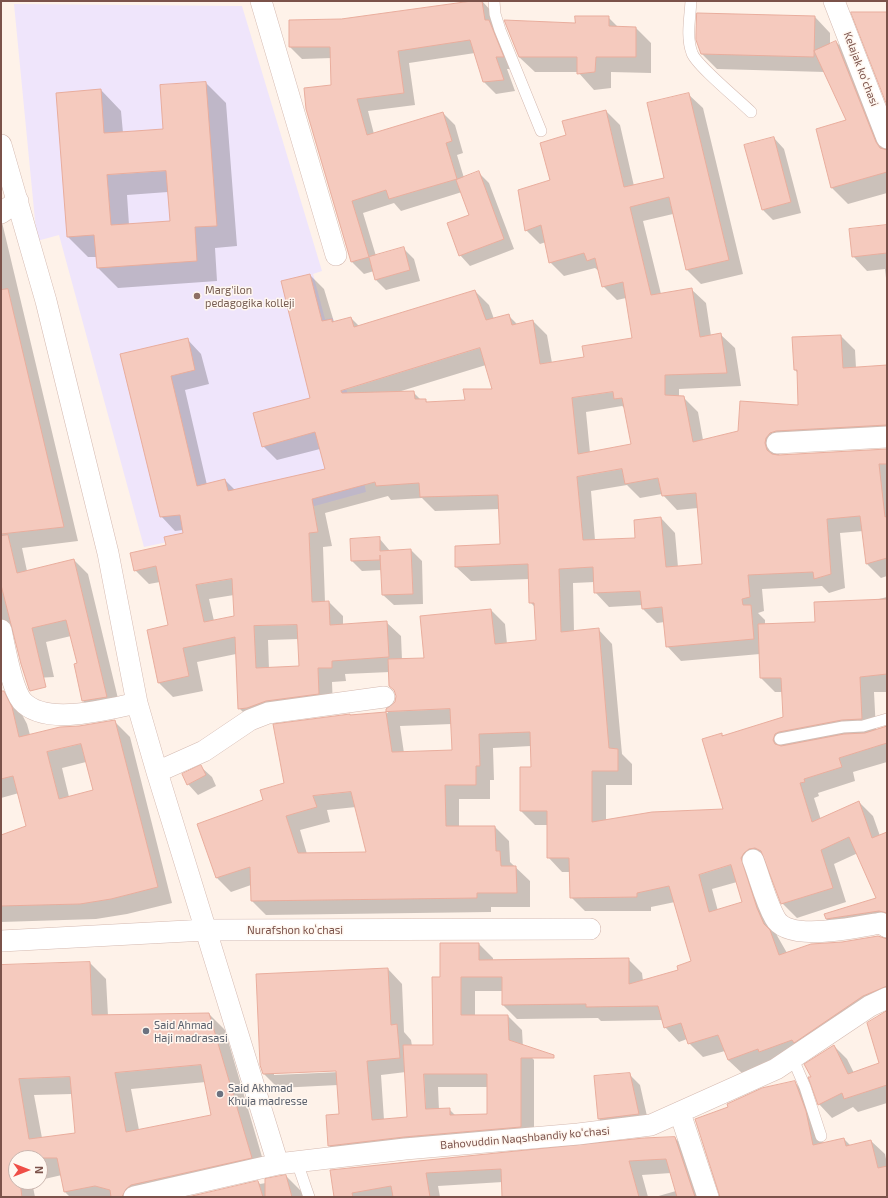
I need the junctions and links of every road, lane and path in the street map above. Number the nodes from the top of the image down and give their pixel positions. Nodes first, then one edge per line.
1 (261, 1) edge
2 (494, 1) edge
3 (691, 1) edge
4 (834, 1) edge
5 (751, 112) dead end
6 (542, 131) dead end
7 (887, 138) edge
8 (1, 145) edge
9 (18, 201) junction
10 (1, 213) edge
11 (336, 255) dead end
12 (887, 437) edge
13 (777, 443) dead end
14 (1, 630) edge
15 (6, 674) edge
16 (384, 697) dead end
17 (137, 703) junction
18 (887, 719) edge
19 (780, 739) dead end
20 (157, 772) junction
21 (752, 860) dead end
22 (887, 927) edge
23 (590, 929) dead end
24 (206, 930) junction
25 (1, 941) edge
26 (887, 998) edge
27 (792, 1057) junction
28 (680, 1113) junction
29 (821, 1136) dead end
30 (288, 1163) junction
31 (134, 1197) edge
32 (308, 1197) edge
33 (708, 1197) edge

1 - 11 street
2 - 6 lane
3 - 5 lane
4 - 7 street, Kelajak koʻchasi
8 - 9 street
9 - 10 street
9 - 17 street
12 - 13 street
14 - 15 street
15 - 17 street
16 - 20 street
17 - 20 street
18 - 19 lane
20 - 24 street
21 - 22 street
23 - 24 street, Nurafshon koʻchasi
24 - 25 street, Nurafshon koʻchasi
24 - 30 street
26 - 27 street, Bahovuddin Naqshbandiy koʻchasi
27 - 28 street, Bahovuddin Naqshbandiy koʻchasi
27 - 29 lane
28 - 30 street, Bahovuddin Naqshbandiy koʻchasi
28 - 33 street
30 - 31 street, Bahovuddin Naqshbandiy koʻchasi
30 - 32 lane

